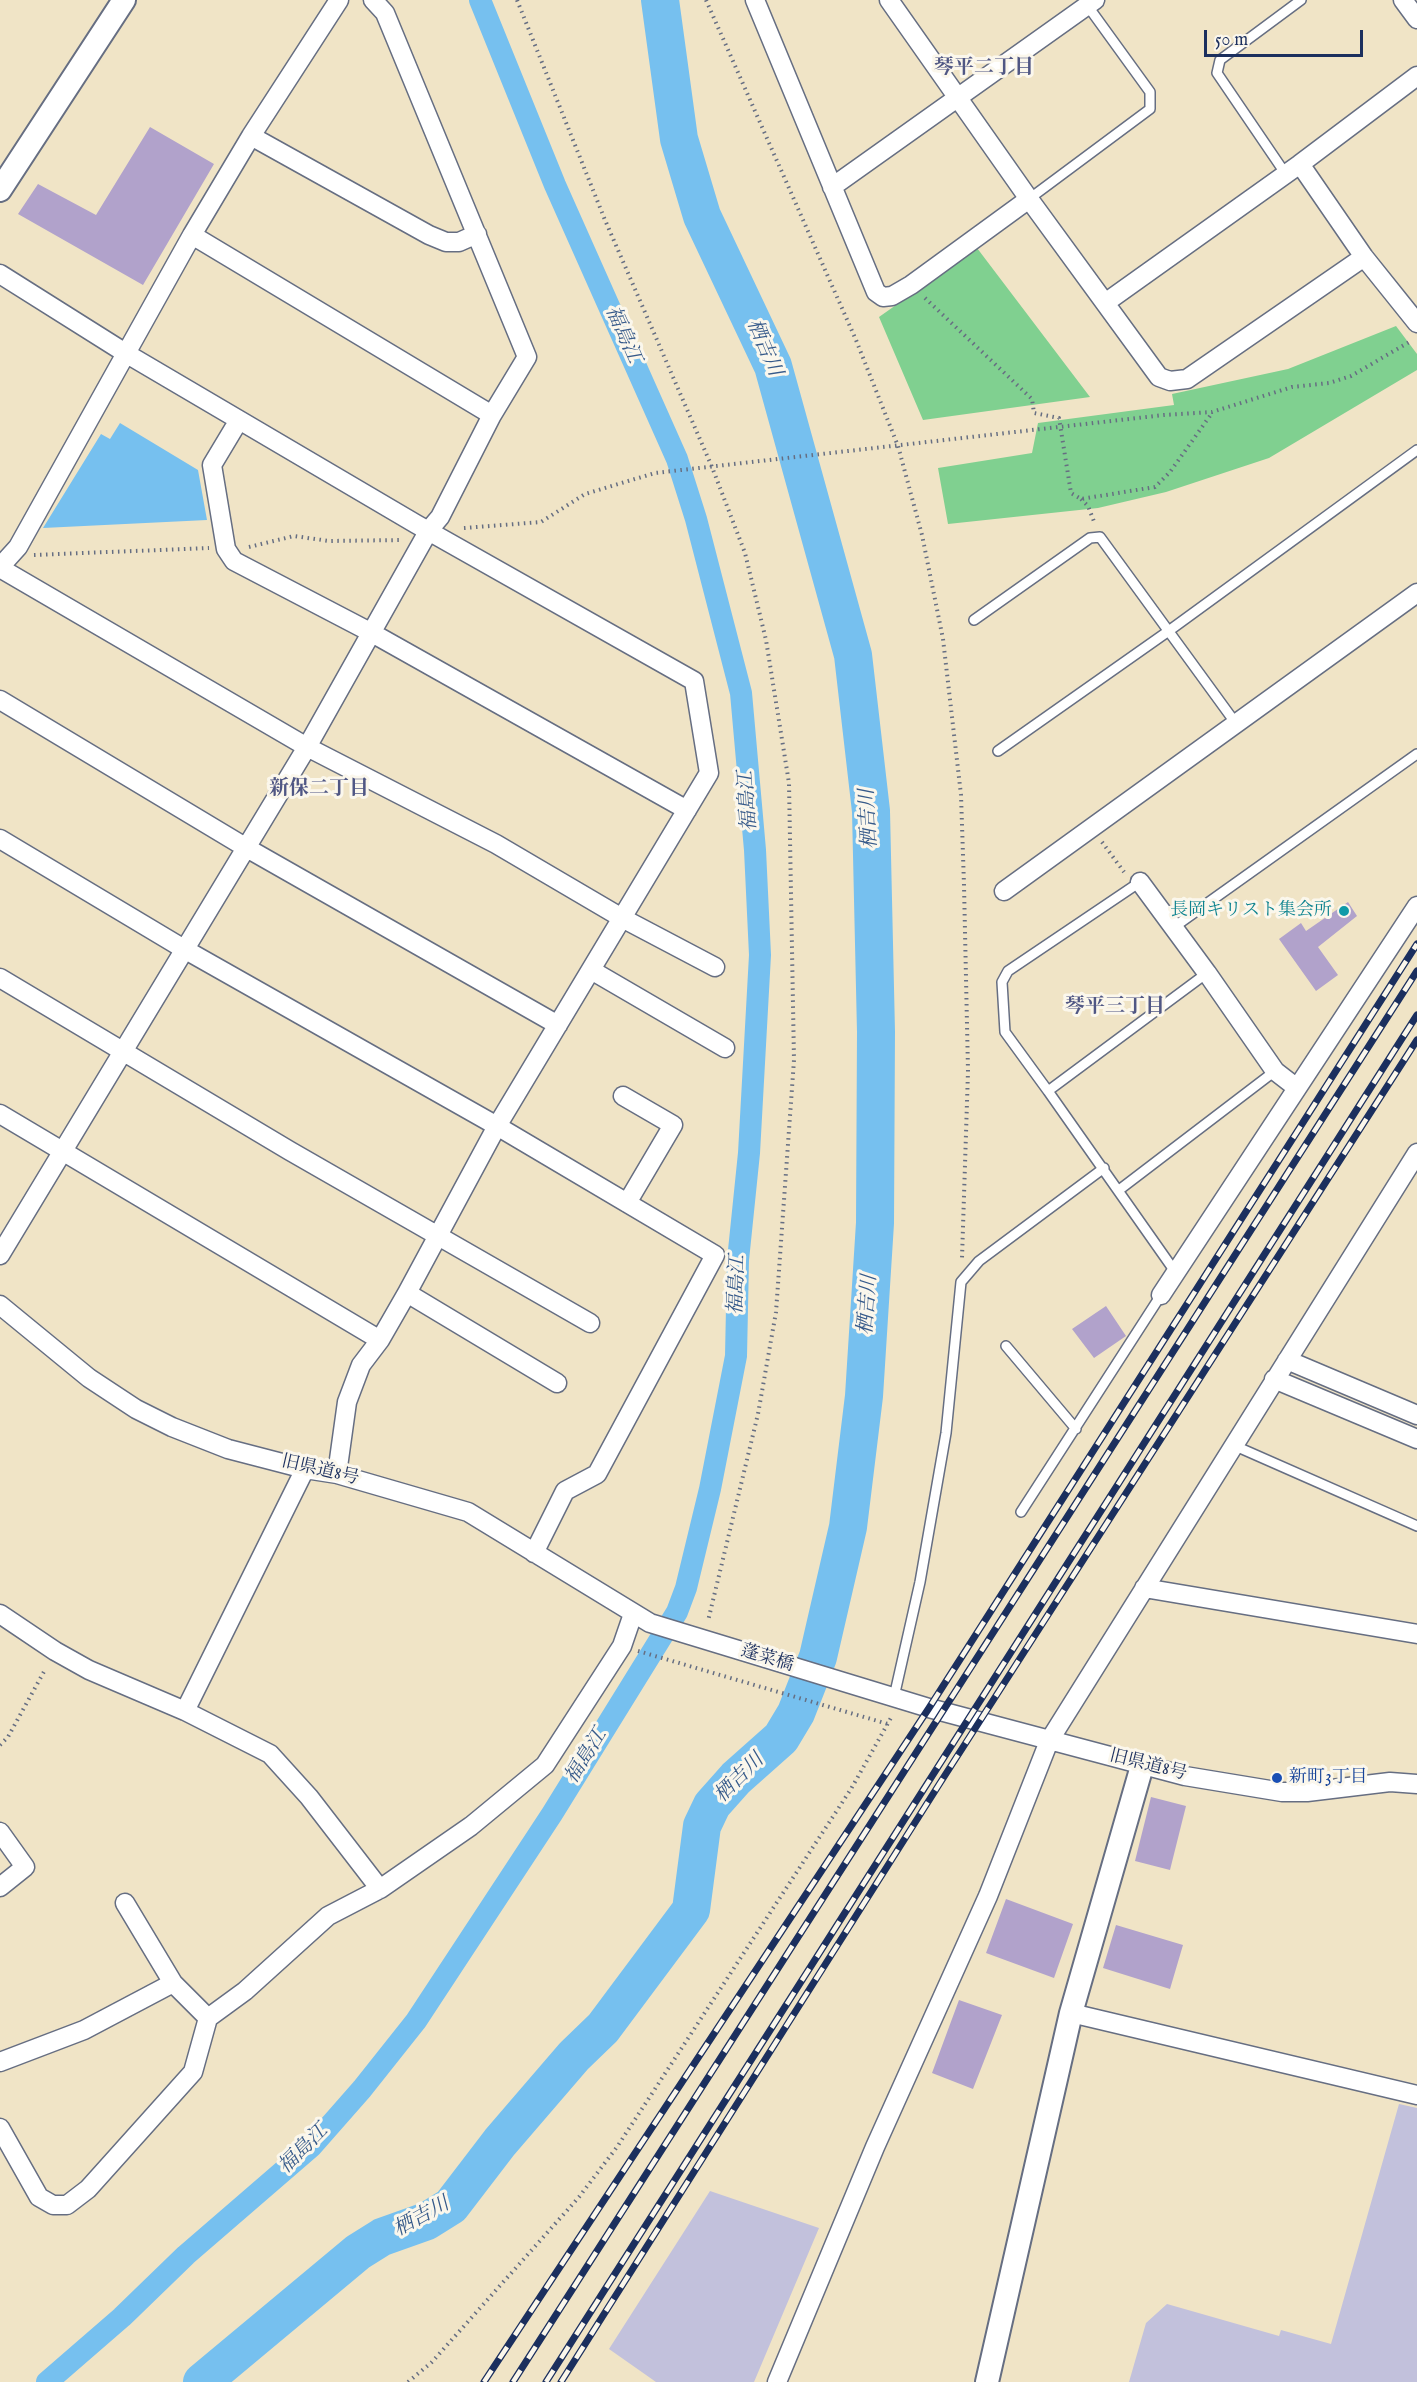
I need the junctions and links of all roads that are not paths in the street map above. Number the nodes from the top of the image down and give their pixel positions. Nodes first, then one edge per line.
1 (124, 0) edge
2 (339, 0) edge
3 (374, 0) edge
4 (755, 0) edge
5 (1301, 0) edge
6 (1403, 0) edge
7 (891, 1) edge
8 (1091, 3) edge
9 (1417, 19) edge
10 (1417, 76) edge
11 (957, 97) junction
12 (251, 136) junction
13 (1292, 168) junction
14 (831, 187) junction
15 (0, 190) edge
16 (1029, 199) junction
17 (477, 234) junction
18 (192, 235) junction
19 (1364, 257) junction
20 (0, 274) edge
21 (1105, 303) junction
22 (1417, 322) edge
23 (127, 354) junction
24 (492, 415) junction
25 (239, 420) junction
26 (1417, 450) edge
27 (429, 530) junction
28 (0, 567) edge
29 (1417, 594) edge
30 (974, 620) dead end
31 (1170, 630) junction
32 (372, 633) junction
33 (0, 700) edge
34 (1238, 725) junction
35 (306, 747) junction
36 (998, 751) dead end
37 (1417, 754) edge
38 (687, 810) junction
39 (0, 838) edge
40 (245, 847) junction
41 (1140, 882) joint
42 (1004, 891) dead end
43 (1417, 906) edge
44 (622, 918) junction
45 (1174, 927) junction
46 (184, 949) junction
47 (715, 967) dead end
48 (591, 970) junction
49 (1208, 973) junction
50 (0, 978) edge
51 (558, 1025) junction
52 (724, 1048) dead end
53 (124, 1053) junction
54 (1275, 1071) junction
55 (1297, 1088) junction
56 (1048, 1090) junction
57 (623, 1096) dead end
58 (0, 1114) edge
59 (497, 1125) junction
60 (64, 1152) junction
61 (1417, 1153) edge
62 (1104, 1168) junction
63 (1412, 1172) edge
64 (1119, 1190) junction
65 (627, 1203) junction
66 (438, 1236) junction
67 (0, 1255) edge
68 (1176, 1274) junction
69 (407, 1293) junction
70 (1161, 1294) joint
71 (0, 1305) edge
72 (590, 1323) dead end
73 (380, 1340) junction
74 (1006, 1346) dead end
75 (1287, 1360) junction
76 (1274, 1379) junction
77 (557, 1383) dead end
78 (1417, 1415) edge
79 (1076, 1429) junction
80 (1417, 1439) edge
81 (1233, 1445) junction
82 (305, 1469) junction
83 (337, 1474) junction
84 (1021, 1512) dead end
85 (1417, 1526) edge
86 (534, 1553) junction
87 (1144, 1588) junction
88 (0, 1614) edge
89 (633, 1614) junction
90 (650, 1623) joint
91 (1417, 1634) edge
92 (893, 1697) junction
93 (185, 1711) junction
94 (1050, 1741) junction
95 (1142, 1766) junction
96 (1417, 1784) edge
97 (0, 1832) edge
98 (0, 1887) edge
99 (380, 1889) junction
100 (125, 1903) dead end
101 (173, 1983) junction
102 (1071, 2013) junction
103 (208, 2018) junction
104 (0, 2062) edge
105 (1417, 2095) edge
106 (0, 2128) edge
107 (777, 2382) edge
108 (987, 2382) edge

1 - 15 street
2 - 12 street
3 - 17 street
4 - 14 street
5 - 13 lane
6 - 9 street
7 - 11 street
8 - 11 street
8 - 16 lane
10 - 13 street
11 - 14 street
11 - 16 street
12 - 17 street
12 - 18 street
13 - 19 street
13 - 21 street
14 - 16 street
16 - 21 street
17 - 24 street
18 - 23 street
18 - 24 street
19 - 21 street
19 - 22 street
20 - 23 street
23 - 25 street
23 - 28 street
24 - 27 street
25 - 27 street
25 - 32 street
26 - 31 lane
27 - 32 street
27 - 38 street
28 - 35 street
29 - 34 street
30 - 31 lane
31 - 34 lane
31 - 36 lane
32 - 35 street
32 - 38 street
33 - 40 street
34 - 42 street
35 - 40 street
35 - 44 street
37 - 45 lane
38 - 44 street
39 - 46 street
40 - 46 street
40 - 51 street
41 - 45 street
41 - 56 lane
43 - 55 street
44 - 47 street
44 - 48 street
45 - 49 street
46 - 53 street
46 - 59 street
48 - 51 street
48 - 52 street
49 - 54 street
49 - 56 lane
50 - 53 street
51 - 59 street
53 - 60 street
53 - 66 street
54 - 55 street
54 - 64 lane
55 - 68 street
56 - 62 lane
57 - 65 street
58 - 60 street
59 - 65 street
59 - 66 street
60 - 67 street
60 - 73 street
61 - 63 street
62 - 64 lane
62 - 92 lane
63 - 75 street
64 - 68 lane
65 - 86 street
66 - 69 street
66 - 72 street
68 - 70 street
69 - 73 street
69 - 77 street
70 - 79 lane
71 - 82 street, 旧県道8号
73 - 83 street
74 - 79 lane
75 - 76 street
75 - 78 street
76 - 80 street
76 - 81 street
79 - 84 lane
81 - 85 lane
81 - 87 street
82 - 83 street, 旧県道8号
82 - 93 street
83 - 86 street, 旧県道8号
86 - 89 street, 旧県道8号
87 - 91 street
87 - 94 street
88 - 93 street
89 - 90 street, 旧県道8号
89 - 99 street
90 - 92 street, 蓬菜橋
92 - 94 street, 旧県道8号
93 - 99 street
94 - 95 street, 旧県道8号
94 - 107 street
95 - 96 street, 旧県道8号
95 - 102 street
97 - 98 street
99 - 103 street
100 - 101 street
101 - 103 street
101 - 104 street
102 - 105 street
102 - 108 street
103 - 106 street

